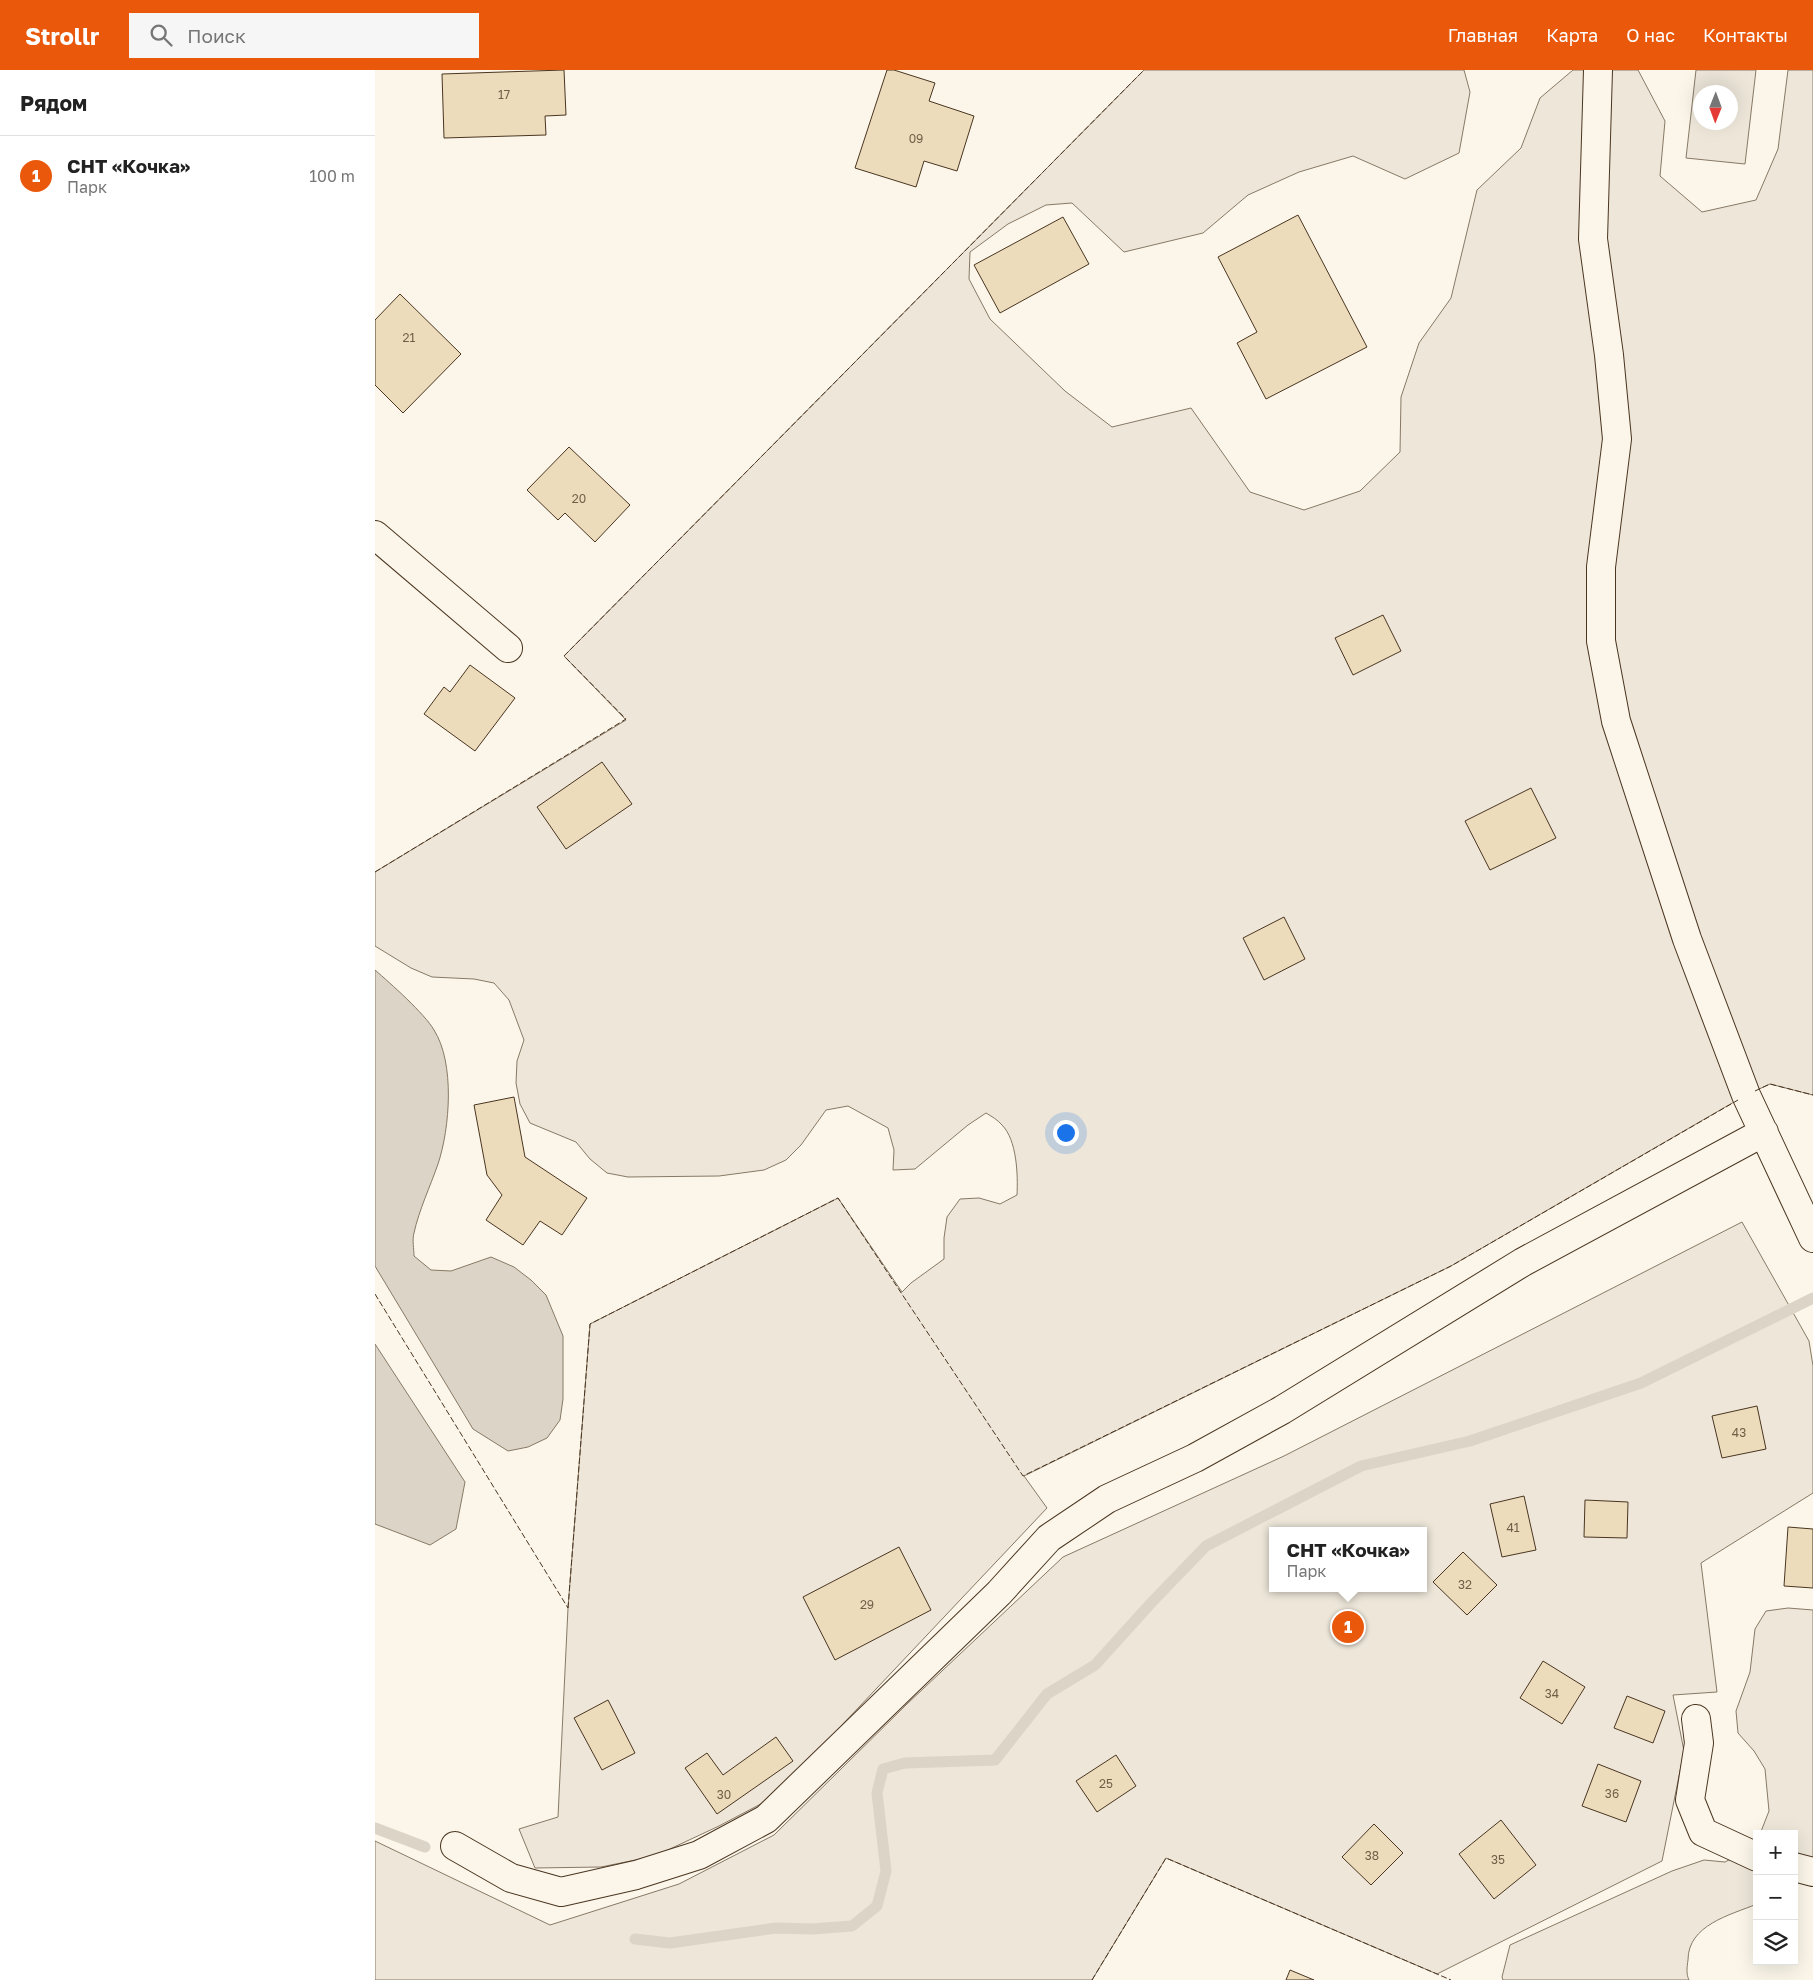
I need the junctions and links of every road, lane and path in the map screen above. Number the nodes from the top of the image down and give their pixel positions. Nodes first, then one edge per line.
1 (1598, 70) edge
2 (375, 535) edge
3 (508, 648) dead end
4 (1764, 1132) junction
5 (1813, 1238) edge
6 (1695, 1719) dead end
7 (455, 1846) dead end
8 (1753, 1856) edge
9 (1798, 1869) edge
10 (1813, 1872) edge

1 - 4 lane
2 - 3 lane
4 - 5 lane
4 - 7 lane
6 - 8 lane
9 - 10 lane

